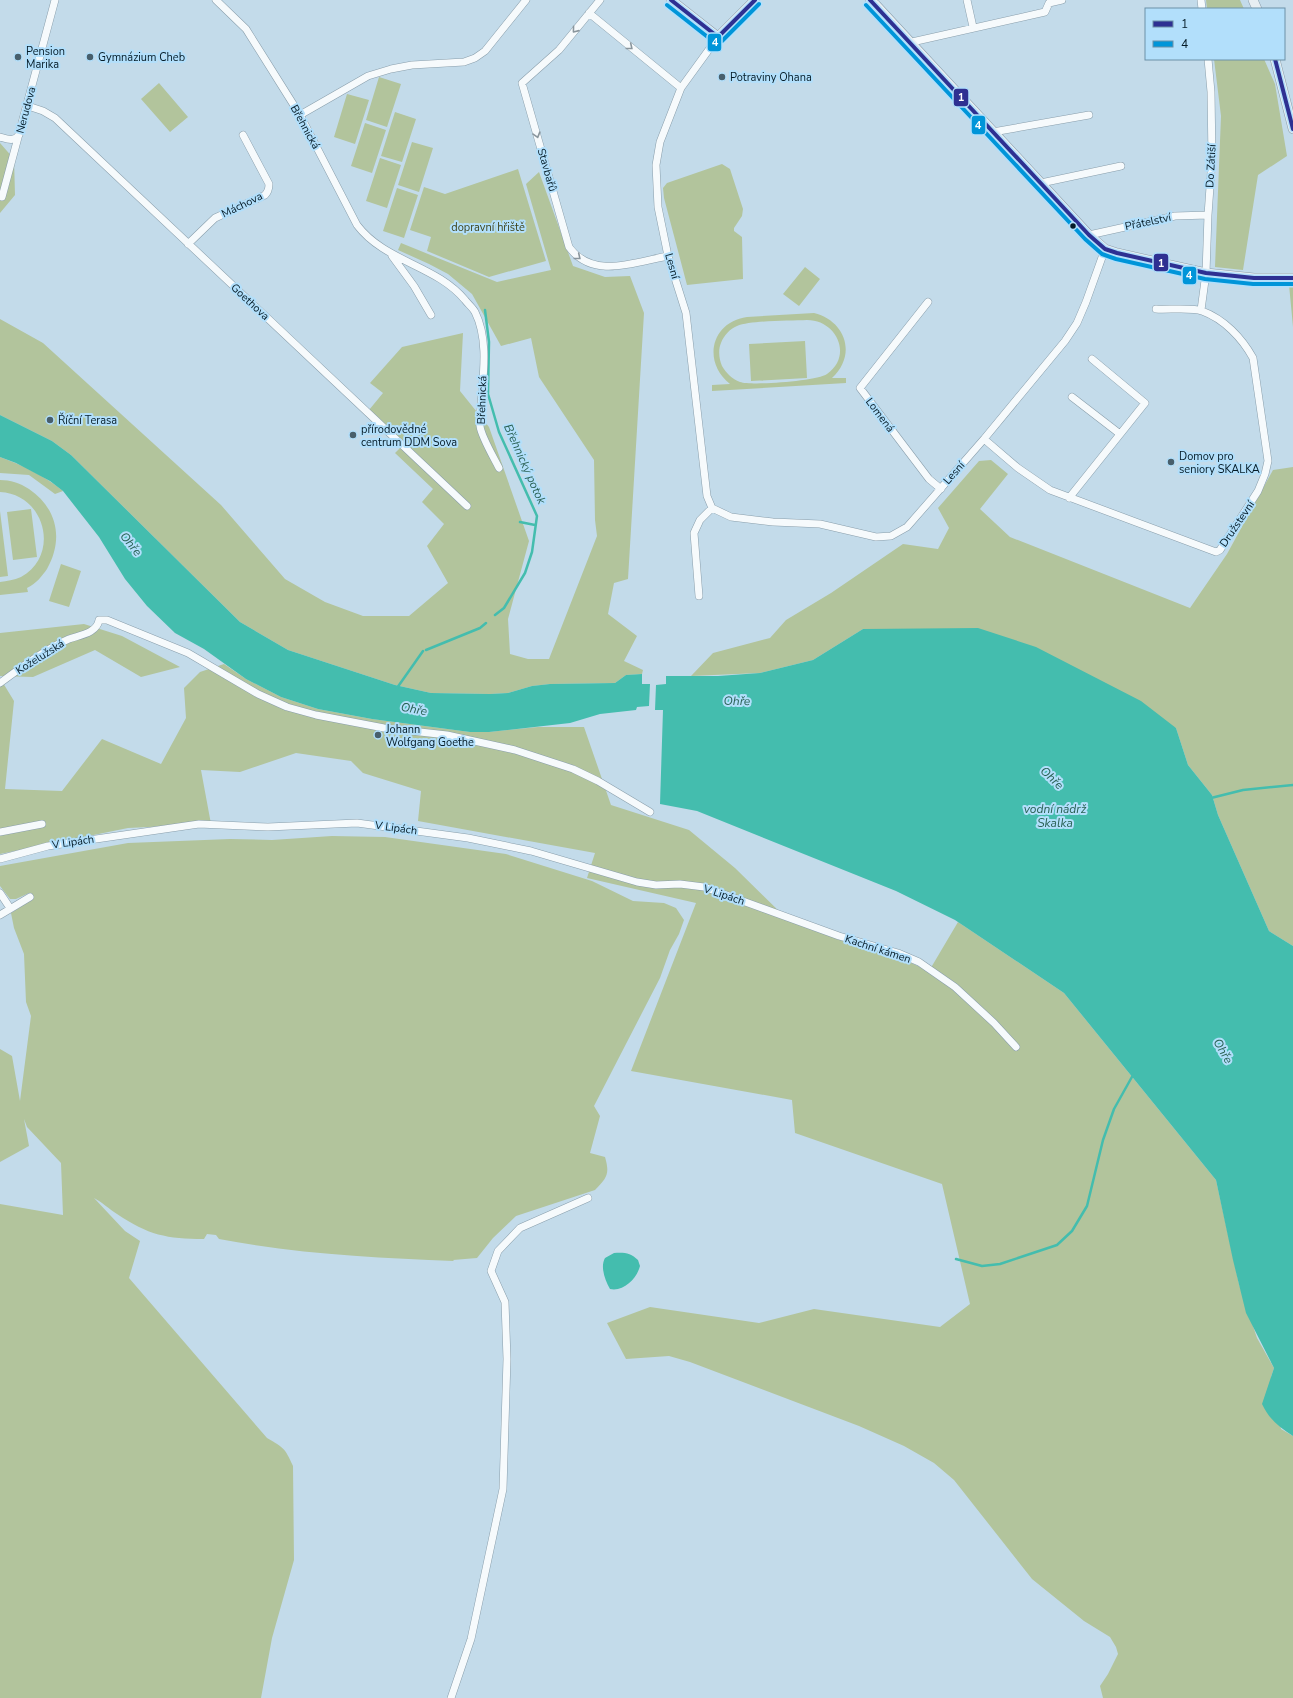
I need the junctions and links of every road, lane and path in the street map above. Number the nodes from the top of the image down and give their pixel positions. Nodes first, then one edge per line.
1 (55, 0) edge
2 (216, 0) edge
3 (526, 0) edge
4 (600, 0) edge
5 (671, 0) edge
6 (755, 0) edge
7 (870, 0) edge
8 (967, 0) edge
9 (1062, 0) edge
10 (589, 14) junction
11 (973, 27) junction
12 (718, 37) junction
13 (912, 42) junction
14 (1208, 60) edge
15 (1275, 60) edge
16 (681, 88) junction
17 (28, 106) junction
18 (300, 115) junction
19 (1089, 115) dead end
20 (1293, 129) edge
21 (993, 132) junction
22 (19, 135) junction
23 (243, 135) dead end
24 (0, 137) edge
25 (1121, 166) dead end
26 (1041, 183) junction
27 (2, 197) dead end
28 (1208, 215) junction
29 (1089, 235) junction
30 (188, 244) junction
31 (1105, 249) junction
32 (391, 254) junction
33 (668, 256) junction
34 (1206, 273) junction
35 (1293, 278) edge
36 (928, 302) dead end
37 (1156, 309) dead end
38 (1201, 310) junction
39 (431, 315) dead end
40 (1092, 359) dead end
41 (1072, 397) dead end
42 (1120, 434) junction
43 (984, 439) junction
44 (499, 468) dead end
45 (940, 489) junction
46 (1069, 498) junction
47 (467, 506) dead end
48 (712, 508) junction
49 (699, 596) dead end
50 (0, 683) edge
51 (650, 812) dead end
52 (42, 824) dead end
53 (0, 832) edge
54 (0, 859) edge
55 (0, 893) edge
56 (30, 897) dead end
57 (10, 908) junction
58 (0, 915) edge
59 (784, 915) joint
60 (1016, 1047) dead end
61 (588, 1198) dead end
62 (451, 1698) edge

1 - 17 street, Nerudova
2 - 18 street, Břehnická
3 - 18 street
4 - 10 street, Stavbařů
5 - 12 street
6 - 12 street
7 - 13 street
8 - 11 street
9 - 11 street
10 -> 16 street
10 -> 33 street, Stavbařů
11 - 13 street
12 - 16 street, Lesní
13 - 21 street
14 - 28 street, Do Zátiší
15 - 20 street
16 - 33 street, Lesní
17 - 22 street, Nerudova
17 - 30 street, Goethova
18 - 32 street, Břehnická
19 - 21 street
21 - 26 street
22 - 24 street
22 - 27 street, Nerudova
23 - 30 street, Máchova
25 - 26 street
26 - 29 street
28 - 29 street, Přátelství
28 - 34 street, Do Zátiší
29 - 31 street
30 - 47 street, Goethova
31 - 34 street
31 - 43 street, Lesní
32 - 39 street, Břehnická
32 - 44 street, Břehnická
33 - 48 street, Lesní
34 - 35 street
34 - 38 street
36 - 45 street, Lomená
37 - 38 street, Družstevní
38 - 46 street, Družstevní
40 - 42 street
41 - 42 street
42 - 46 street
43 - 45 street, Lesní
43 - 46 street, Družstevní
45 - 48 street, Lesní
48 - 49 street
50 - 51 street, Koželužská
52 - 53 street
54 - 59 street, V Lipách
55 - 57 street
56 - 57 street
57 - 58 street
59 - 60 street, Kachní kámen
61 - 62 street

